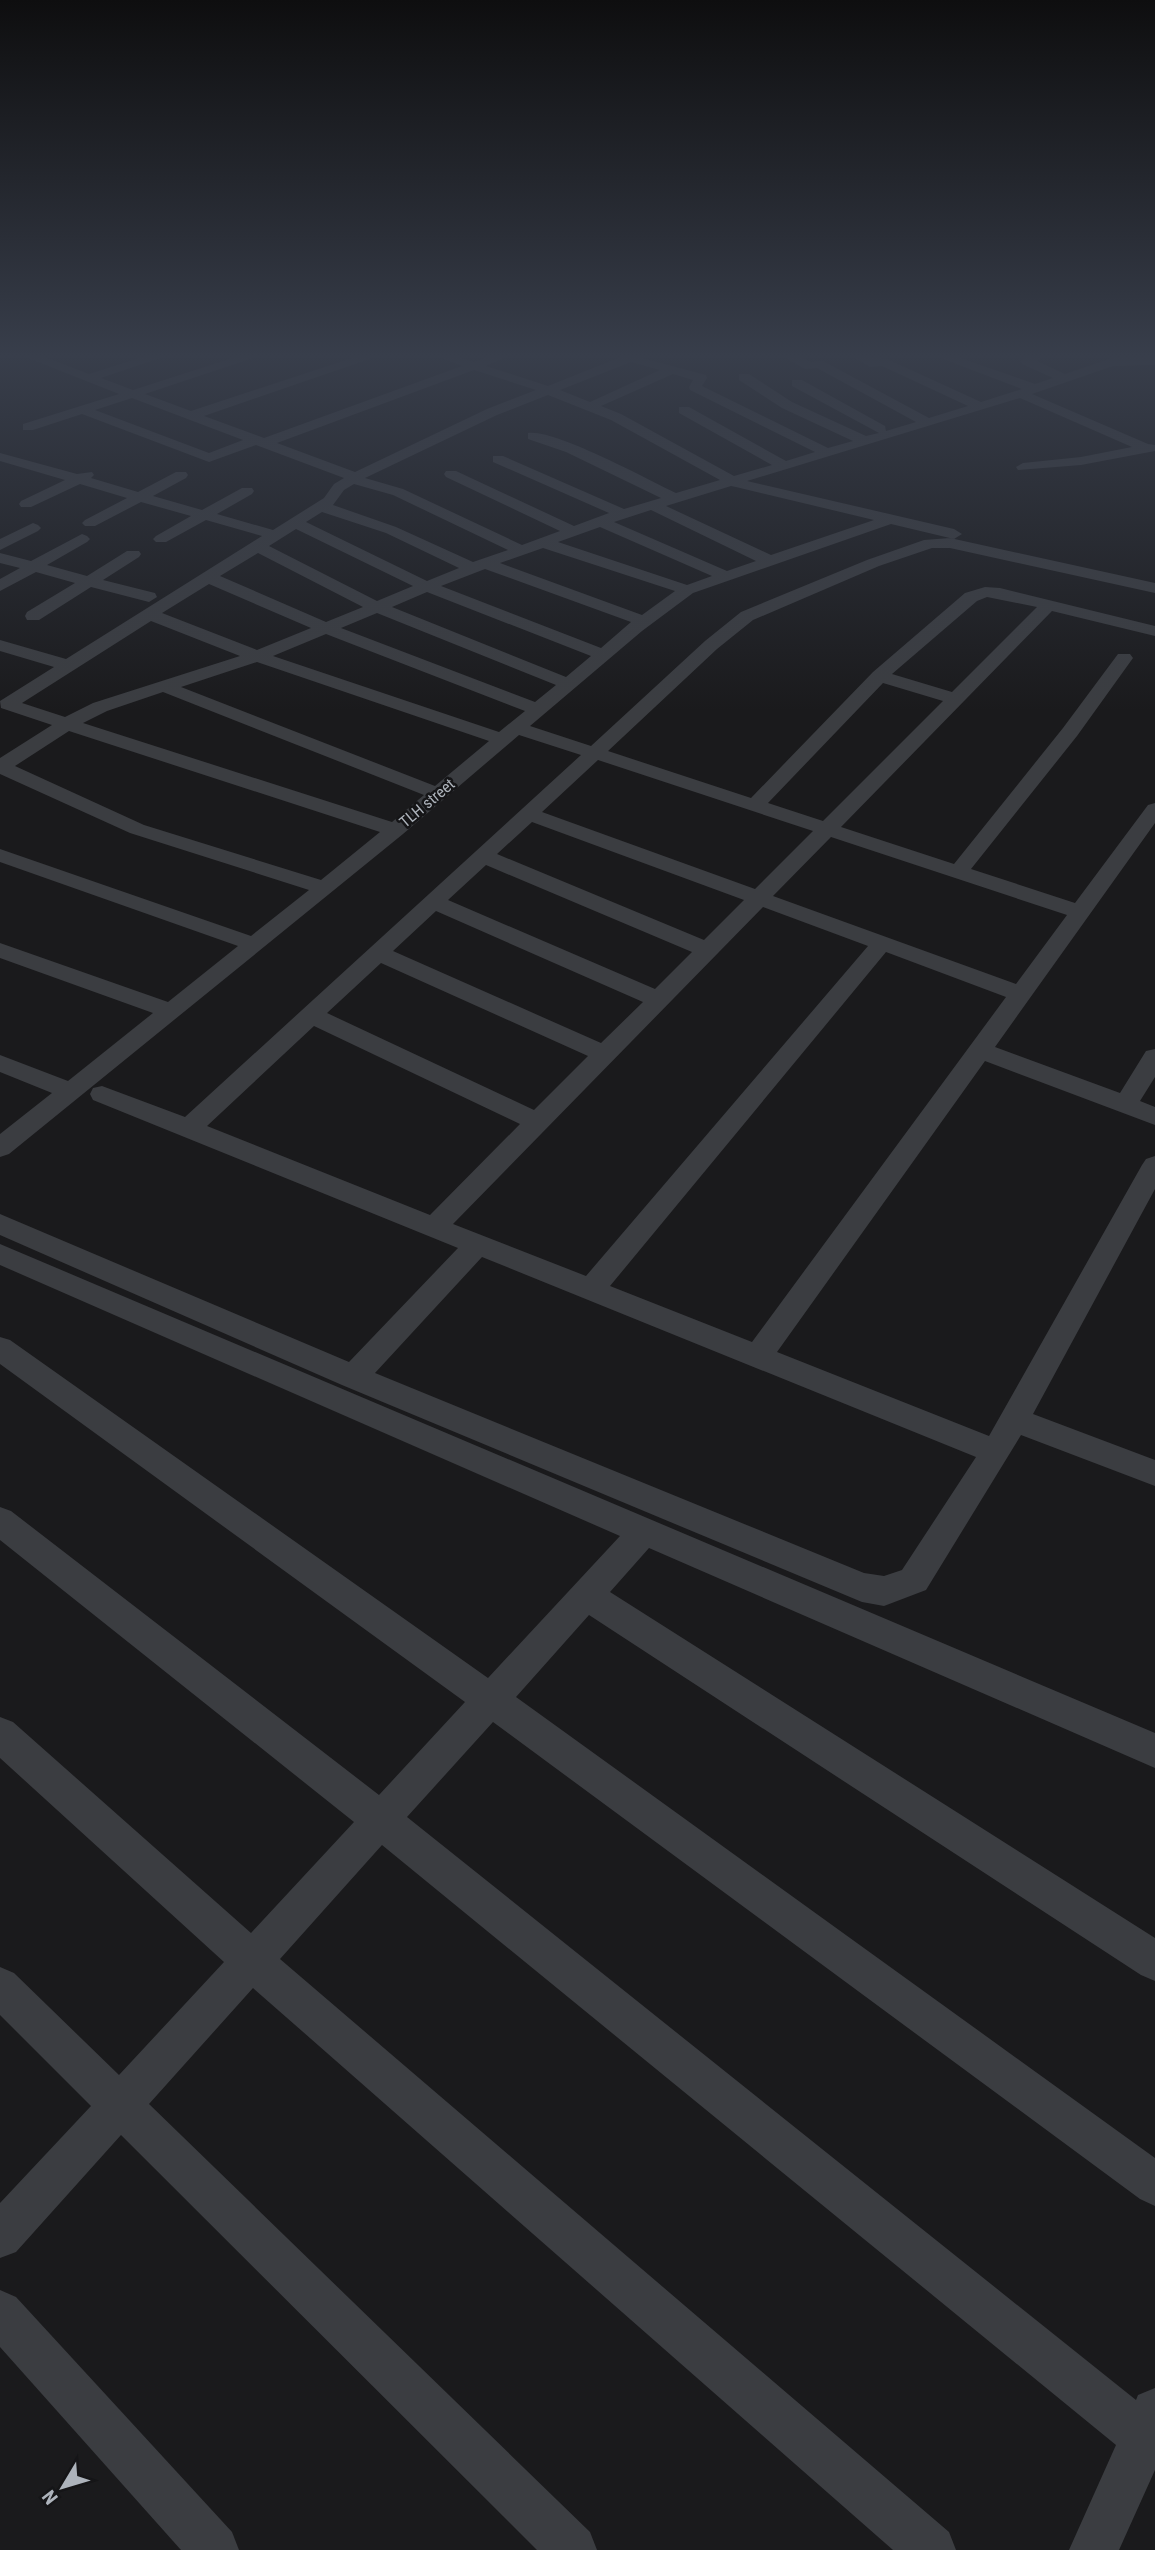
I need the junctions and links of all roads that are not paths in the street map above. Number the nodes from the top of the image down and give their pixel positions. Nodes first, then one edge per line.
1 (58, 473) edge
2 (90, 473) edge
3 (341, 473) edge
4 (364, 473) edge
5 (530, 473) edge
6 (621, 473) edge
7 (716, 473) edge
8 (756, 473) edge
9 (451, 474) dead end
10 (181, 475) dead end
11 (354, 478) junction
12 (79, 479) junction
13 (730, 481) junction
14 (247, 491) dead end
15 (141, 497) junction
16 (674, 498) junction
17 (26, 504) dead end
18 (652, 505) junction
19 (320, 506) junction
20 (623, 514) junction
21 (205, 515) junction
22 (888, 520) junction
23 (600, 521) junction
24 (294, 522) junction
25 (90, 523) dead end
26 (33, 528) dead end
27 (573, 531) junction
28 (275, 535) junction
29 (82, 539) dead end
30 (161, 539) dead end
31 (542, 542) junction
32 (0, 545) edge
33 (257, 546) junction
34 (521, 550) junction
35 (134, 554) dead end
36 (0, 558) edge
37 (770, 561) junction
38 (478, 566) junction
39 (33, 567) junction
40 (726, 576) junction
41 (208, 577) junction
42 (1155, 578) edge
43 (89, 581) junction
44 (0, 586) edge
45 (425, 586) junction
46 (1155, 588) edge
47 (687, 590) junction
48 (1049, 604) junction
49 (149, 605) junction
50 (375, 606) junction
51 (33, 616) dead end
52 (643, 621) junction
53 (326, 628) junction
54 (1155, 631) edge
55 (0, 645) edge
56 (603, 655) junction
57 (257, 656) junction
58 (1124, 657) dead end
59 (67, 665) junction
60 (879, 676) junction
61 (569, 684) junction
62 (165, 687) junction
63 (956, 699) junction
64 (539, 710) junction
65 (65, 725) junction
66 (511, 734) junction
67 (595, 752) junction
68 (0, 767) edge
69 (439, 794) junction
70 (755, 805) junction
71 (1155, 809) edge
72 (528, 814) junction
73 (826, 828) junction
74 (396, 830) junction
75 (0, 855) edge
76 (482, 856) junction
77 (958, 872) junction
78 (324, 888) junction
79 (759, 898) junction
80 (433, 902) junction
81 (1080, 912) junction
82 (881, 943) junction
83 (254, 944) junction
84 (0, 950) edge
85 (707, 950) junction
86 (378, 953) junction
87 (1021, 994) junction
88 (659, 1000) junction
89 (171, 1011) junction
90 (311, 1015) junction
91 (980, 1050) junction
92 (605, 1054) junction
93 (1155, 1057) edge
94 (0, 1063) edge
95 (71, 1091) junction
96 (102, 1094) dead end
97 (1125, 1105) junction
98 (1155, 1116) edge
99 (538, 1122) junction
100 (189, 1128) junction
101 (0, 1148) edge
102 (1155, 1165) edge
103 (0, 1224) edge
104 (435, 1226) junction
105 (478, 1244) junction
106 (0, 1254) edge
107 (591, 1289) junction
108 (0, 1348) edge
109 (759, 1355) junction
110 (353, 1377) junction
111 (1013, 1419) junction
112 (996, 1452) junction
113 (1155, 1473) edge
114 (0, 1521) edge
115 (644, 1532) junction
116 (586, 1595) junction
117 (491, 1700) junction
118 (0, 1734) edge
119 (1155, 1751) edge
120 (381, 1820) junction
121 (252, 1961) junction
122 (1155, 1961) edge
123 (0, 1987) edge
124 (119, 2106) junction
125 (1155, 2185) edge
126 (0, 2236) edge
127 (0, 2313) edge
128 (1151, 2432) edge
129 (214, 2550) edge
130 (572, 2550) edge
131 (931, 2550) edge
132 (1094, 2550) edge

1 - 12 street
2 - 12 street
3 - 11 street
4 - 11 street
5 - 20 street
6 - 16 street
7 - 13 street
8 - 13 street
9 - 27 street
10 - 15 street
11 - 19 street
11 - 34 street
12 - 15 street
12 - 17 street
13 - 16 street
13 - 22 street
14 - 21 street
15 - 21 street
15 - 25 street
16 - 18 street
18 - 20 street
18 - 37 street
19 - 24 street
19 - 38 street
20 - 23 street
21 - 28 street
21 - 30 street
22 - 37 street, TLH street
22 - 42 street
23 - 27 street
23 - 40 street
24 - 28 street
24 - 45 street
26 - 32 street
27 - 31 street
28 - 33 street
29 - 39 street
31 - 34 street
31 - 47 street
33 - 41 street
33 - 50 street
34 - 38 street
35 - 43 street
36 - 39 street
37 - 40 street, TLH street
38 - 45 street
38 - 52 street
39 - 43 street
39 - 44 street
40 - 47 street, TLH street
41 - 49 street
41 - 53 street
43 - 49 street
43 - 51 street
45 - 50 street
45 - 56 street
46 - 67 street
47 - 52 street, TLH street
48 - 54 street
48 - 60 street
48 - 63 street
49 - 57 street
49 - 59 street
50 - 53 street
50 - 61 street
52 - 56 street, TLH street
53 - 57 street
53 - 64 street
55 - 59 street
56 - 61 street, TLH street
57 - 62 street
57 - 66 street
58 - 77 street
59 - 65 street
60 - 63 street
60 - 70 street
61 - 64 street, TLH street
62 - 65 street
62 - 69 street
63 - 73 street
64 - 66 street, TLH street
65 - 68 street
65 - 74 street
66 - 67 street
66 - 69 street, TLH street
67 - 70 street
67 - 72 street
68 - 78 street
69 - 74 street, TLH street
70 - 73 street
71 - 81 street
72 - 76 street
72 - 79 street
73 - 77 street
73 - 79 street
74 - 78 street, TLH street
75 - 83 street
76 - 80 street
76 - 85 street
77 - 81 street
78 - 83 street, TLH street
79 - 82 street
79 - 85 street
80 - 86 street
80 - 88 street
81 - 87 street
82 - 87 street
82 - 107 street
83 - 89 street, TLH street
84 - 89 street
85 - 88 street
86 - 90 street
86 - 92 street
87 - 91 street
88 - 92 street
89 - 95 street, TLH street
90 - 99 street
90 - 100 street
91 - 97 street
91 - 109 street
92 - 99 street
93 - 97 street
94 - 95 street
95 - 101 street, TLH street
96 - 100 street
97 - 98 street
99 - 104 street
100 - 104 street
102 - 111 street
103 - 110 street
104 - 105 street
105 - 107 street
105 - 110 street
106 - 115 street
107 - 109 street
108 - 117 street
109 - 112 street
110 - 112 street
111 - 112 street
111 - 113 street
114 - 120 street
115 - 116 street
115 - 119 street
116 - 117 street
116 - 122 street
117 - 120 street
117 - 125 street
118 - 121 street
120 - 121 street
120 - 128 street
121 - 124 street
121 - 131 street
123 - 124 street
124 - 126 street
124 - 130 street
127 - 129 street
128 - 132 street

